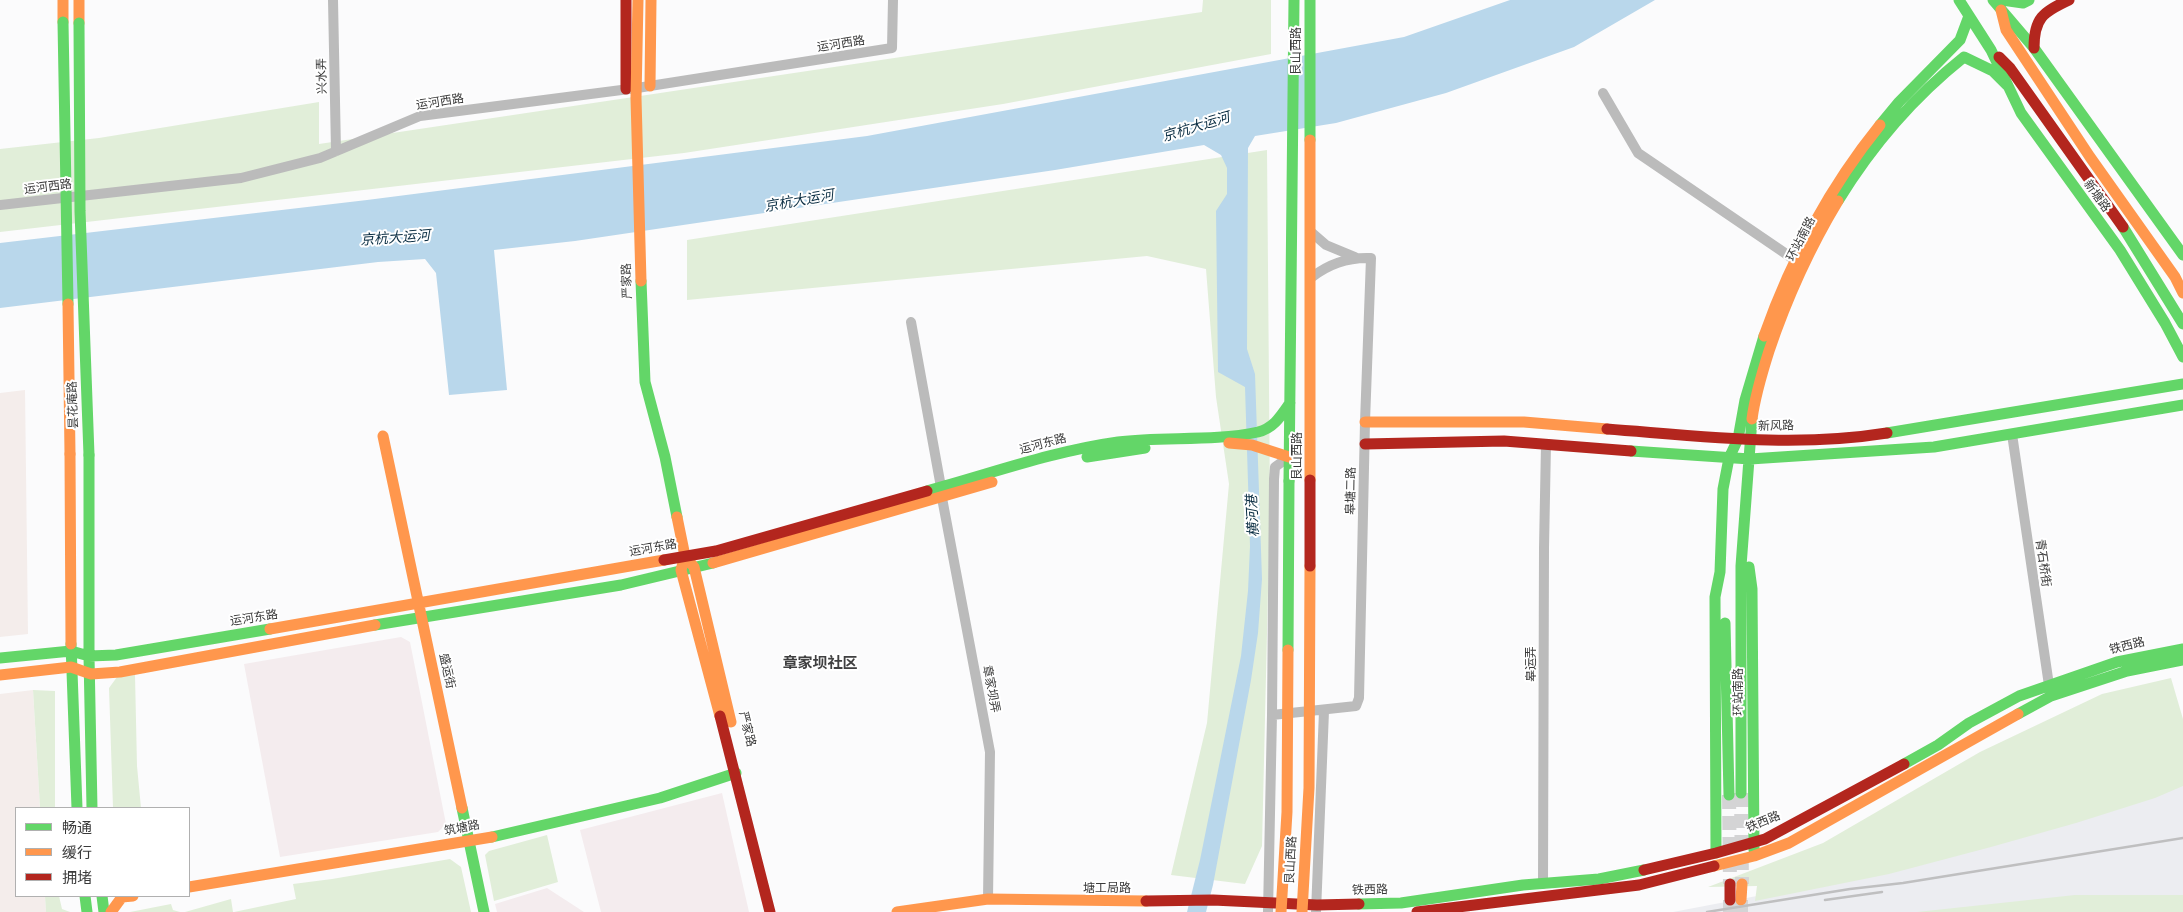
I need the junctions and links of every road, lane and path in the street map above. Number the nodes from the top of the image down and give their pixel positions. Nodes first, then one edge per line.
1 (63, 0) edge
2 (79, 0) edge
3 (333, 0) edge
4 (626, 0) edge
5 (638, 0) edge
6 (651, 0) edge
7 (893, 0) edge
8 (1294, 0) edge
9 (1310, 0) edge
10 (1959, 0) edge
11 (1993, 0) edge
12 (2030, 0) edge
13 (2070, 0) edge
14 (2001, 5) edge
15 (1969, 16) junction
16 (2034, 48) junction
17 (1991, 50) junction
18 (2008, 85) junction
19 (650, 86) junction
20 (631, 89) junction
21 (1604, 92) dead end
22 (336, 151) junction
23 (0, 205) edge
24 (1311, 232) junction
25 (2183, 255) edge
26 (1356, 258) junction
27 (1795, 260) junction
28 (1312, 277) junction
29 (2183, 293) edge
30 (911, 322) dead end
31 (2183, 324) edge
32 (2183, 357) edge
33 (2183, 384) edge
34 (1290, 403) junction
35 (2183, 405) edge
36 (1431, 421) junction
37 (1365, 422) junction
38 (2012, 434) junction
39 (383, 436) dead end
40 (1241, 438) junction
41 (1744, 440) junction
42 (1432, 442) junction
43 (1365, 444) junction
44 (1546, 444) junction
45 (1289, 456) junction
46 (1729, 458) junction
47 (1750, 459) junction
48 (942, 492) junction
49 (1744, 529) junction
50 (1720, 535) junction
51 (685, 556) junction
52 (694, 567) junction
53 (681, 570) junction
54 (419, 604) junction
55 (421, 616) junction
56 (2183, 649) edge
57 (71, 651) junction
58 (89, 656) junction
59 (0, 658) edge
60 (2183, 660) edge
61 (72, 667) junction
62 (90, 674) junction
63 (0, 675) edge
64 (2050, 690) junction
65 (1324, 711) junction
66 (1272, 715) junction
67 (736, 773) junction
68 (77, 807) edge
69 (92, 807) edge
70 (469, 842) junction
71 (1754, 842) junction
72 (1716, 853) junction
73 (1754, 856) junction
74 (1543, 884) junction
75 (1736, 884) tunnel mouth
76 (190, 887) edge
77 (85, 897) edge
78 (102, 897) edge
79 (124, 897) edge
80 (988, 899) junction
81 (1736, 900) tunnel mouth
82 (1268, 907) edge
83 (1316, 908) edge
84 (87, 912) edge
85 (104, 912) edge
86 (111, 912) edge
87 (484, 912) edge
88 (770, 912) edge
89 (778, 912) edge
90 (898, 912) edge
91 (1281, 912) edge
92 (1302, 912) edge
93 (1417, 912) edge

1 - 57 main road, 昙花庵路, bridge
2 - 58 main road, 昙花庵路, bridge
3 - 22 street, 兴水弄
4 - 20 main road, 严家路
5 - 20 main road, 严家路, bridge
6 - 19 main road
7 - 19 street, 运河西路
8 - 34 main road, 艮山西路
9 - 24 main road, 艮山西路
10 - 15 main road, 新塘路
11 - 14 main road, 新塘路
12 - 14 main road
13 - 16 main road
14 - 16 main road, 新塘路
14 - 29 main road, 新塘路
15 - 17 main road, 新塘路
15 - 27 main road, 环站南路
16 - 25 main road, 新塘路
17 - 18 main road, 新塘路
17 - 31 main road, 新塘路
18 - 32 main road, 新塘路
18 - 41 main road, 环站南路
19 - 20 street, 运河西路
20 - 22 street, 运河西路
20 - 51 main road, 严家路, bridge
21 - 27 street
22 - 23 street, 运河西路
24 - 26 street
24 - 28 main road, 艮山西路
26 - 28 street
26 - 37 street, 皋塘二路
27 - 41 main road, 环站南路
28 - 92 main road, 艮山西路, bridge
30 - 48 street, 章家坝弄
33 - 41 main road, 新风路
34 - 40 main road, 运河东路
34 - 45 main road, 艮山西路
35 - 38 main road
36 - 37 main road, 新风路
36 - 41 main road, 新风路
36 - 42 main road
37 - 43 street, 皋塘二路
38 - 47 main road
38 - 64 street, 青石桥街
39 - 54 main road, 盛运街
40 - 45 main road, 运河东路
40 - 48 main road, 运河东路
41 - 46 main road, 环站南路
41 - 47 main road, 环站南路
42 - 43 main road
42 - 44 main road
43 - 65 street, 皋塘二路
44 - 46 main road
44 - 74 street, 皋运弄
45 - 66 street, 艮山西路
45 - 91 main road, 艮山西路, bridge
46 - 47 main road
46 - 50 main road, 环站南路
47 - 49 main road, 环站南路
48 - 51 main road, 运河东路
48 - 52 main road, 运河东路
48 - 80 street, 章家坝弄
49 - 50 main road, 环站南路
49 - 71 main road, 环站南路
50 - 72 main road, 环站南路
51 - 52 main road, 严家路
51 - 53 main road, 严家路
51 - 54 main road, 运河东路
52 - 53 main road, 运河东路
52 - 89 main road, 严家路
53 - 55 main road, 运河东路
53 - 67 main road, 严家路
54 - 55 main road, 盛运街
54 - 58 main road, 运河东路
55 - 62 main road, 运河东路
55 - 70 main road, 盛运街
56 - 64 main road, 铁西路
57 - 58 main road, 运河东路
57 - 59 main road, 运河东路
57 - 61 main road, 昙花庵路
58 - 62 main road, 昙花庵路
60 - 64 main road, 铁西路
61 - 62 main road, 运河东路
61 - 63 main road, 运河东路
61 - 68 main road, 昙花庵路
62 - 69 main road, 昙花庵路
64 - 71 main road, 铁西路
64 - 73 main road, 铁西路
65 - 66 street
65 - 83 street
66 - 82 street, 艮山西路
67 - 70 main road, 筑塘路
67 - 88 main road, 严家路
70 - 76 main road, 筑塘路
70 - 87 main road, 盛运街
71 - 72 main road, 铁西路
71 - 73 main road, 环站南路
72 - 74 main road, 铁西路
73 - 93 main road, 铁西路
74 - 83 main road, 铁西路
75 - 81 main road
77 - 84 main road
78 - 85 main road
79 - 86 main road
80 - 82 main road, 塘工局路
80 - 90 main road, 塘工局路
82 - 83 main road, 塘工局路

